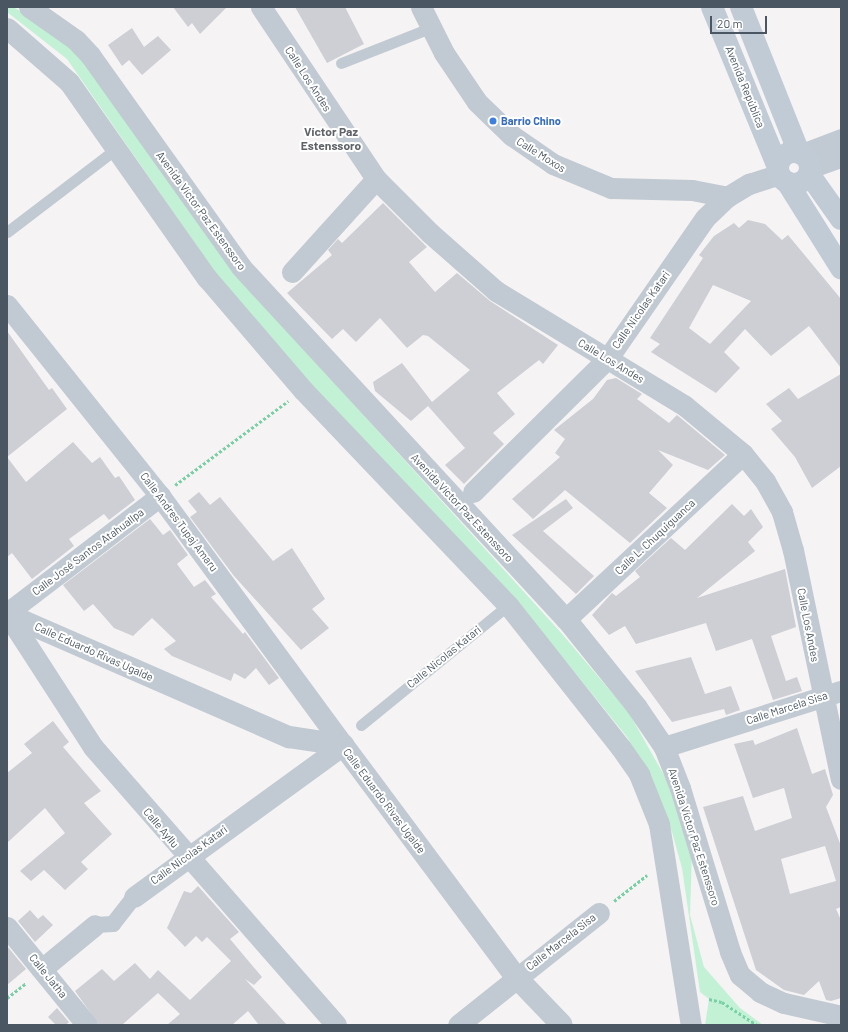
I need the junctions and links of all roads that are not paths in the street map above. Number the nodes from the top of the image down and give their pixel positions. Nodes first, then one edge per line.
1 (29, 7) edge
2 (261, 7) edge
3 (421, 7) edge
4 (712, 7) edge
5 (741, 7) edge
6 (7, 28) edge
7 (430, 28) junction
8 (341, 63) dead end
9 (841, 140) edge
10 (116, 149) junction
11 (841, 156) edge
12 (805, 162) junction
13 (781, 175) junction
14 (376, 179) junction
15 (727, 197) junction
16 (841, 219) edge
17 (7, 232) edge
18 (841, 268) edge
19 (292, 272) dead end
20 (7, 305) edge
21 (608, 358) junction
22 (743, 454) junction
23 (473, 492) dead end
24 (160, 496) junction
25 (508, 605) junction
26 (7, 614) edge
27 (566, 619) junction
28 (832, 694) edge
29 (361, 724) dead end
30 (343, 745) junction
31 (664, 747) junction
32 (841, 779) edge
33 (185, 857) junction
34 (134, 897) joint
35 (599, 913) road end
36 (95, 925) joint
37 (7, 927) edge
38 (43, 968) junction
39 (516, 977) junction
40 (841, 1016) edge
41 (87, 1025) edge
42 (336, 1025) edge
43 (458, 1025) edge
44 (562, 1025) edge
45 (691, 1025) edge

1 - 27 street, Avenida Víctor Paz Estenssoro
2 - 14 street, Calle Los Andes
3 - 7 street, Calle Moxos
4 - 13 main road, Avenida República
5 - 12 main road
6 - 10 street
7 - 8 lane
7 - 15 street, Calle Moxos
9 - 12 street
10 - 17 lane
10 - 25 street
11 - 12 street
12 - 13 main road
12 - 13 main road
12 - 16 main road
13 - 15 street, Calle Nicolas Katari
13 - 18 main road, Avenida República
14 - 19 street
14 - 21 street, Calle Los Andes
15 - 21 street, Calle Nicolas Katari
20 - 24 street, Calle Andres Tupaj Amaru
21 - 22 street, Calle Los Andes
21 - 23 street, Calle Nicolas Katari
22 - 27 street, Calle L. Chuquiguanca
22 - 28 street, Calle Los Andes
24 - 26 street, Calle José Santos Atahuallpa
24 - 30 street, Calle Andres Tupaj Amaru
25 - 29 lane, Calle Nicolas Katari
25 - 45 street
26 - 30 street, Calle Eduardo Rivas Ugalde
26 - 33 street, Calle Ayllu
27 - 31 street, Avenida Víctor Paz Estenssoro
28 - 31 street, Calle Marcela Sisa
28 - 32 street, Calle Los Andes
30 - 33 street, Calle Nicolas Katari
30 - 39 street, Calle Eduardo Rivas Ugalde
31 - 40 street, Avenida Víctor Paz Estenssoro
33 - 34 street, Calle Nicolas Katari
33 - 42 street, Calle Ayllu
34 - 36 street, Calle Nicolas Katari
35 - 39 street, Calle Marcela Sisa
36 - 38 street, Calle Nicolas Katari
37 - 38 street, Calle Jatha
38 - 41 street, Calle Jatha
39 - 43 street, Calle Marcela Sisa
39 - 44 street, Calle Eduardo Rivas Ugalde

